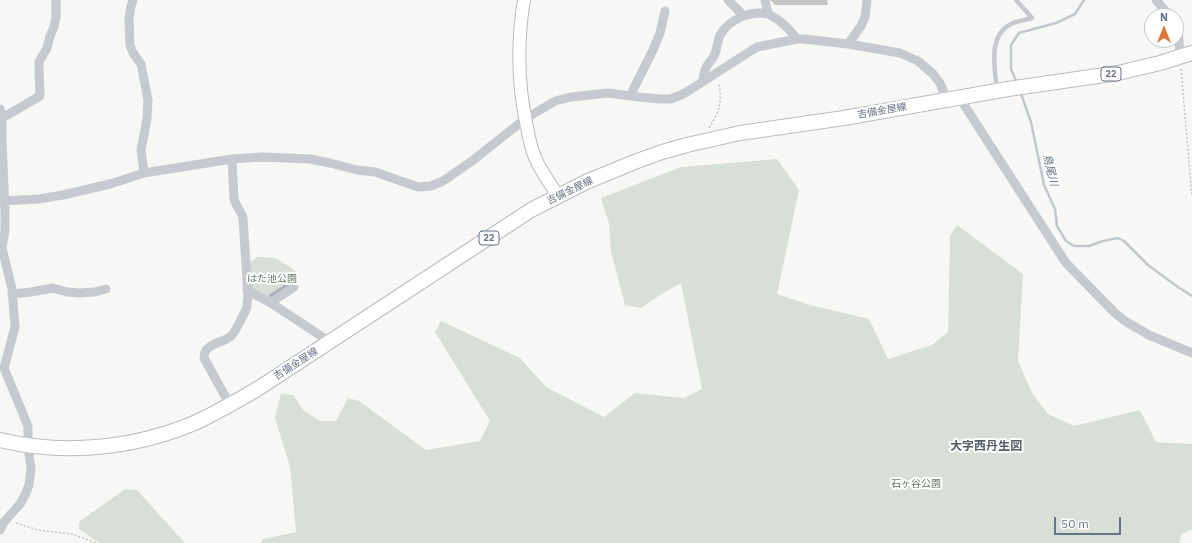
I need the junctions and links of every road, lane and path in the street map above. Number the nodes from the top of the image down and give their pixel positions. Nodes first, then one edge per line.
1 (56, 0) edge
2 (134, 0) edge
3 (524, 0) edge
4 (728, 0) edge
5 (765, 0) edge
6 (867, 0) edge
7 (1016, 0) edge
8 (1156, 0) edge
9 (1163, 8) edge
10 (665, 11) dead end
11 (768, 14) junction
12 (744, 16) junction
13 (797, 39) junction
14 (848, 44) junction
15 (1186, 55) edge
16 (717, 72) junction
17 (703, 81) junction
18 (1003, 90) junction
19 (630, 96) junction
20 (953, 99) junction
21 (1, 113) edge
22 (525, 119) junction
23 (701, 142) junction
24 (232, 159) junction
25 (144, 173) junction
26 (558, 196) junction
27 (1192, 196) edge
28 (2, 201) edge
29 (294, 287) dead end
30 (106, 289) dead end
31 (247, 290) junction
32 (12, 294) junction
33 (270, 302) junction
34 (330, 342) junction
35 (1192, 353) edge
36 (230, 405) junction
37 (0, 440) edge
38 (28, 446) junction
39 (7, 519) junction
40 (0, 530) edge
41 (97, 543) edge

1 - 21 street
2 - 25 street
3 - 22 street
4 - 12 street
5 - 11 street
6 - 14 street
7 - 18 lane
8 - 9 street
10 - 19 street
11 - 12 street
11 - 13 street
12 - 17 street
13 - 14 street
13 - 16 street
14 - 20 street
15 - 18 main road, 吉備金屋線 / 22
15 - 27 path
16 - 17 street
16 - 23 path
17 - 19 street
18 - 20 main road, 吉備金屋線 / 22
19 - 22 street
20 - 23 main road, 吉備金屋線 / 22
20 - 35 street
21 - 28 street
22 - 24 street
22 - 26 street
23 - 26 main road, 吉備金屋線 / 22
24 - 25 street
24 - 31 street
25 - 28 street
26 - 34 main road, 吉備金屋線 / 22
28 - 32 street
29 - 33 street
30 - 32 street
31 - 33 street
31 - 36 street
32 - 38 street
33 - 34 street
34 - 36 main road, 吉備金屋線 / 22
36 - 38 main road, 吉備金屋線 / 22
37 - 38 main road, 吉備金屋線 / 22
38 - 39 street
39 - 40 street
39 - 41 path

